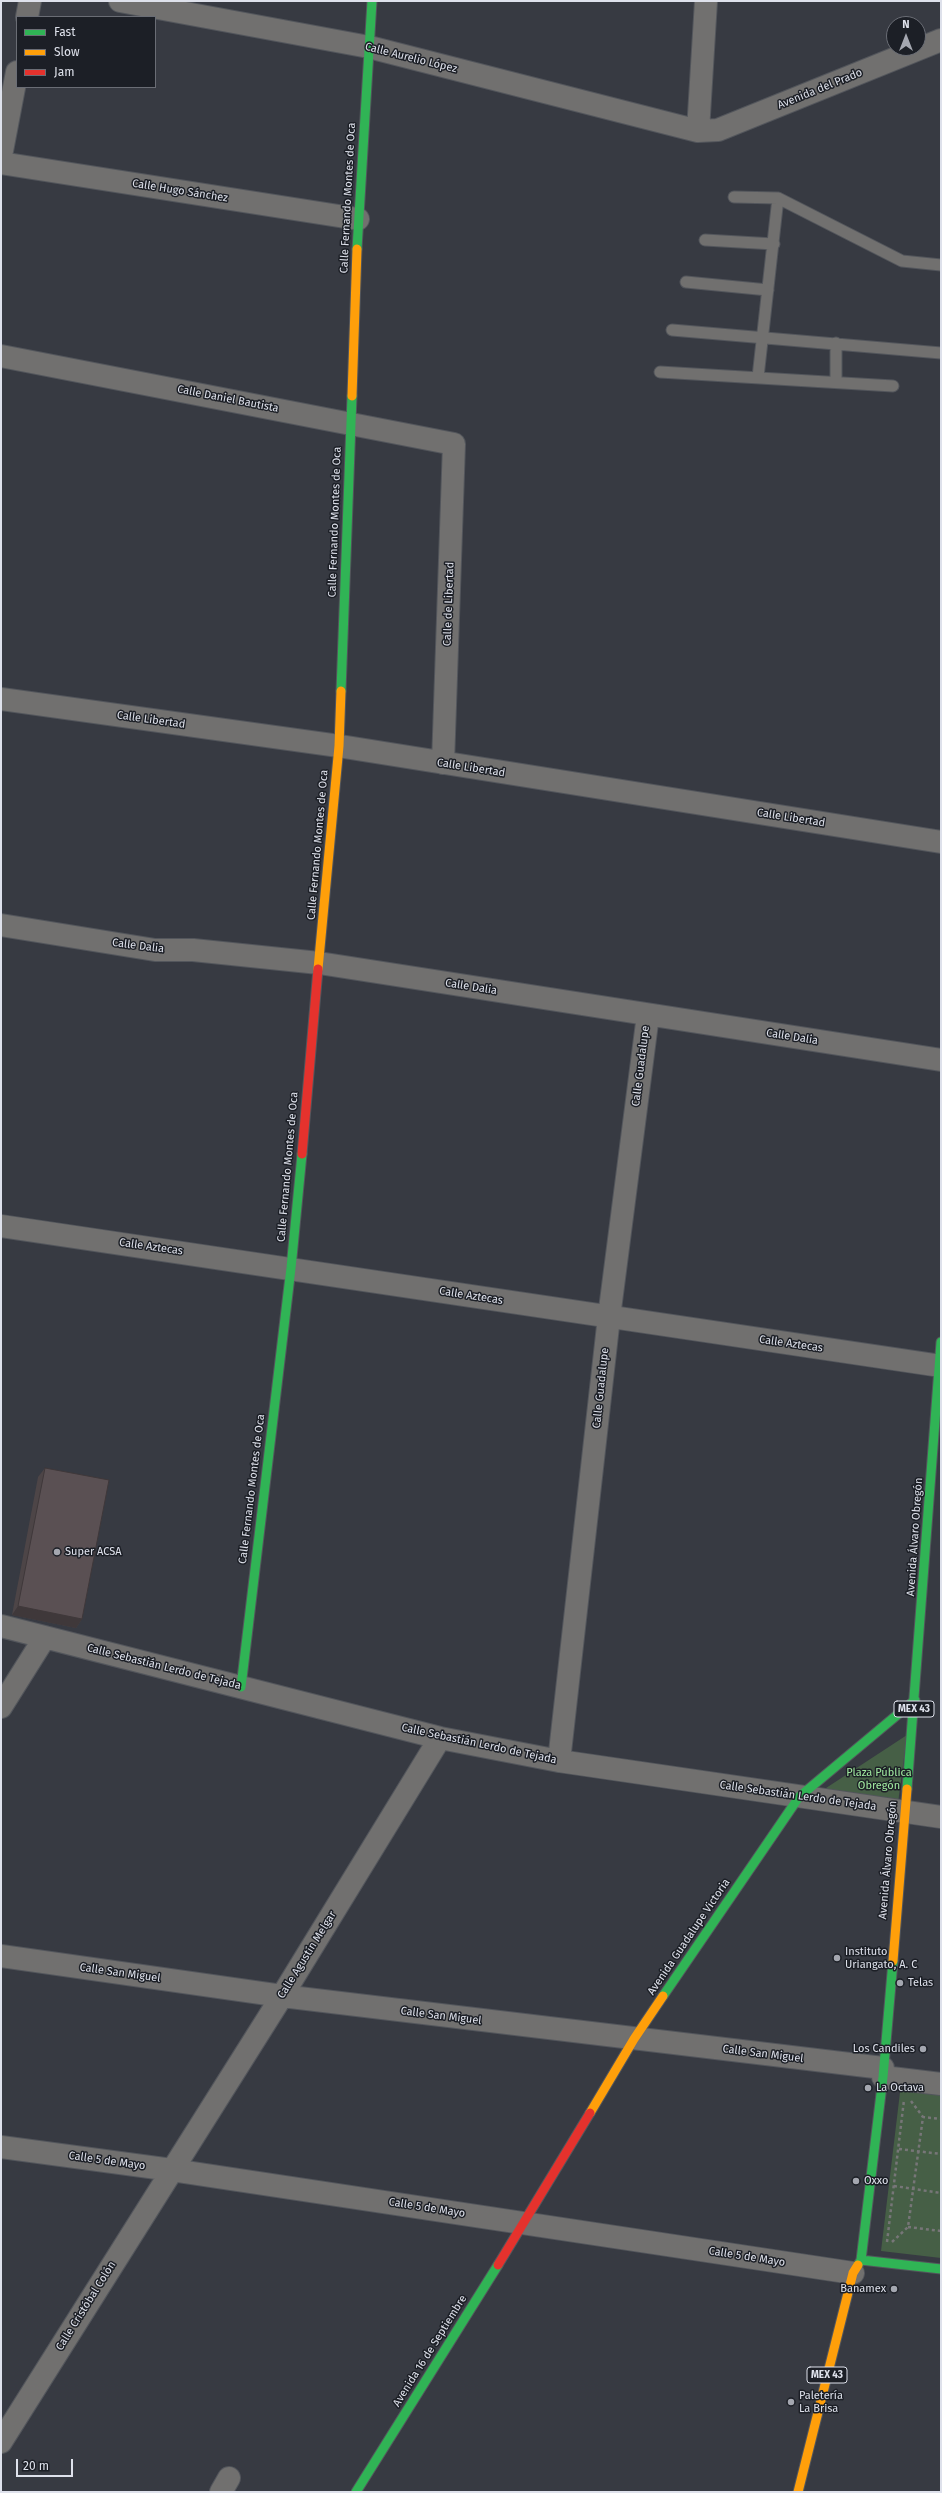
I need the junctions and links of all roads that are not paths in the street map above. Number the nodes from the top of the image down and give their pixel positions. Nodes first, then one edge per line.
1 (30, 1) edge
2 (120, 1) edge
3 (372, 1) edge
4 (706, 1) edge
5 (27, 16) edge
6 (941, 40) edge
7 (369, 47) junction
8 (16, 77) edge
9 (698, 131) junction
10 (1, 156) edge
11 (1, 163) edge
12 (734, 197) dead end
13 (778, 198) junction
14 (358, 219) junction
15 (705, 240) dead end
16 (774, 244) junction
17 (941, 265) edge
18 (686, 282) dead end
19 (768, 290) junction
20 (672, 330) dead end
21 (763, 337) junction
22 (836, 343) junction
23 (941, 353) edge
24 (1, 356) edge
25 (660, 372) dead end
26 (758, 377) junction
27 (836, 381) junction
28 (893, 386) dead end
29 (351, 423) junction
30 (454, 444) joint
31 (1, 699) edge
32 (339, 746) junction
33 (443, 763) junction
34 (941, 842) edge
35 (1, 925) edge
36 (319, 963) junction
37 (648, 1015) junction
38 (941, 1060) edge
39 (1, 1226) edge
40 (291, 1268) junction
41 (608, 1317) junction
42 (941, 1342) edge
43 (940, 1366) edge
44 (1, 1626) edge
45 (45, 1637) junction
46 (241, 1687) junction
47 (915, 1700) junction
48 (1, 1707) edge
49 (440, 1738) junction
50 (559, 1761) junction
51 (799, 1797) junction
52 (904, 1812) junction
53 (941, 1817) edge
54 (1, 1956) edge
55 (282, 1996) junction
56 (634, 2039) junction
57 (883, 2072) junction
58 (941, 2084) edge
59 (1, 2147) edge
60 (172, 2170) junction
61 (524, 2223) junction
62 (857, 2266) junction
63 (941, 2268) edge
64 (1, 2442) edge
65 (356, 2492) edge
66 (798, 2492) edge

1 - 5 street
2 - 7 street, Calle Aurelio López
3 - 7 street, Calle Fernando Montes de Oca
4 - 9 street
6 - 9 street, Avenida del Prado
7 - 9 street, Calle Aurelio López
7 - 14 street, Calle Fernando Montes de Oca
8 - 10 street
11 - 14 street, Calle Hugo Sánchez
12 - 13 lane
13 - 16 lane
13 - 17 lane
14 - 29 street, Calle Fernando Montes de Oca
15 - 16 lane
16 - 19 lane
18 - 19 lane
19 - 21 lane
20 - 21 lane
21 - 22 lane
21 - 26 lane
22 - 23 lane
22 - 27 lane
24 - 29 street, Calle Daniel Bautista
25 - 26 lane
26 - 27 lane
27 - 28 lane
29 - 30 street, Calle Daniel Bautista
29 - 32 street, Calle Fernando Montes de Oca
30 - 33 street, Calle de Libertad
31 - 32 street, Calle Libertad
32 - 33 street, Calle Libertad
32 - 36 street, Calle Fernando Montes de Oca
33 - 34 street, Calle Libertad
35 - 36 street, Calle Dalia
36 - 37 street, Calle Dalia
36 - 40 street, Calle Fernando Montes de Oca
37 - 38 street, Calle Dalia
37 - 41 street, Calle Guadalupe
39 - 40 street, Calle Aztecas
40 - 41 street, Calle Aztecas
40 - 46 street, Calle Fernando Montes de Oca
41 - 43 street, Calle Aztecas
41 - 50 street, Calle Guadalupe
42 - 43 street, Avenida Álvaro Obregón / MEX 43
43 - 47 street, Avenida Álvaro Obregón / MEX 43
44 - 45 street, Calle Sebastián Lerdo de Tejada
45 - 46 street, Calle Sebastián Lerdo de Tejada
45 - 48 street
46 - 49 street, Calle Sebastián Lerdo de Tejada
47 - 51 street, Avenida Guadalupe Victoria
47 - 52 street, Avenida Álvaro Obregón / MEX 43
49 - 50 street, Calle Sebastián Lerdo de Tejada
49 - 55 street, Calle Agustín Melgar
50 - 51 street, Calle Sebastián Lerdo de Tejada
51 - 52 street, Calle Sebastián Lerdo de Tejada
51 - 56 street, Avenida Guadalupe Victoria
52 - 53 street, Calle Sebastián Lerdo de Tejada
52 - 57 street, Avenida Álvaro Obregón / MEX 43
54 - 55 street, Calle San Miguel
55 - 56 street, Calle San Miguel
55 - 60 street, Calle Agustín Melgar
56 - 57 street, Calle San Miguel
56 - 61 street, Avenida Guadalupe Victoria
57 - 58 street, Calle San Miguel
57 - 62 street, Avenida Álvaro Obregón / MEX 43
59 - 60 street, Calle 5 de Mayo
60 - 61 street, Calle 5 de Mayo
60 - 64 street, Calle Cristóbal Colón
61 - 62 street, Calle 5 de Mayo
61 - 65 street, Avenida 16 de Septiembre
62 - 63 street
62 - 66 street, MEX 43

